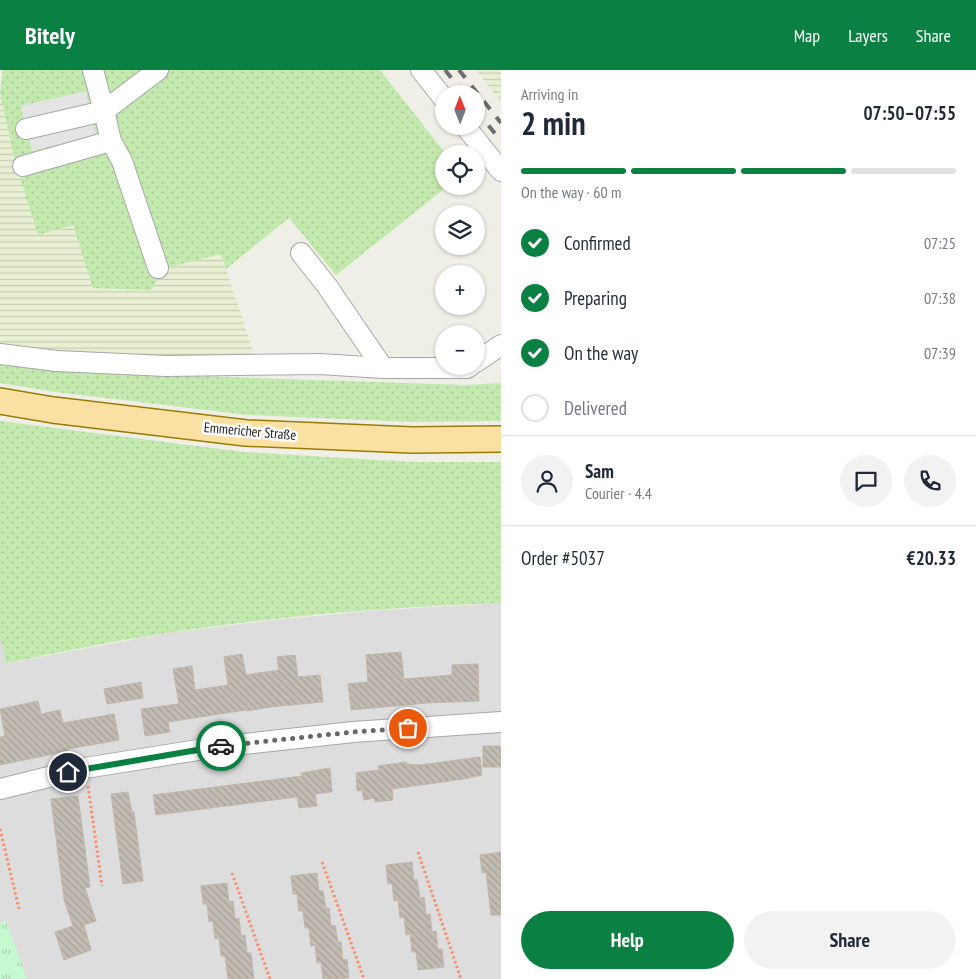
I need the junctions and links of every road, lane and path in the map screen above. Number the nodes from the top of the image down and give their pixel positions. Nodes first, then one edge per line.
1 (93, 70) edge
2 (158, 70) edge
3 (421, 70) edge
4 (435, 88) edge
5 (104, 111) junction
6 (26, 129) dead end
7 (472, 135) edge
8 (110, 141) junction
9 (23, 166) dead end
10 (501, 171) edge
11 (300, 253) dead end
12 (158, 268) dead end
13 (501, 346) edge
14 (0, 354) edge
15 (485, 356) edge
16 (383, 368) junction
17 (435, 368) edge
18 (0, 402) edge
19 (501, 439) edge
20 (501, 722) edge
21 (85, 768) junction
22 (0, 789) edge
23 (0, 829) edge
24 (418, 852) dead end
25 (322, 862) dead end
26 (232, 873) dead end
27 (102, 886) dead end
28 (18, 909) dead end
29 (270, 979) edge
30 (364, 979) edge
31 (461, 979) edge

1 - 5 street
2 - 5 street
3 - 4 street
5 - 6 street
5 - 8 street
7 - 10 street
8 - 9 street
8 - 12 street
11 - 16 street
13 - 15 street
14 - 16 street
16 - 17 street
18 - 19 main road, Emmericher Straße
20 - 21 street
21 - 22 street
21 - 27 path
23 - 28 path
24 - 31 path
25 - 30 path
26 - 29 path

